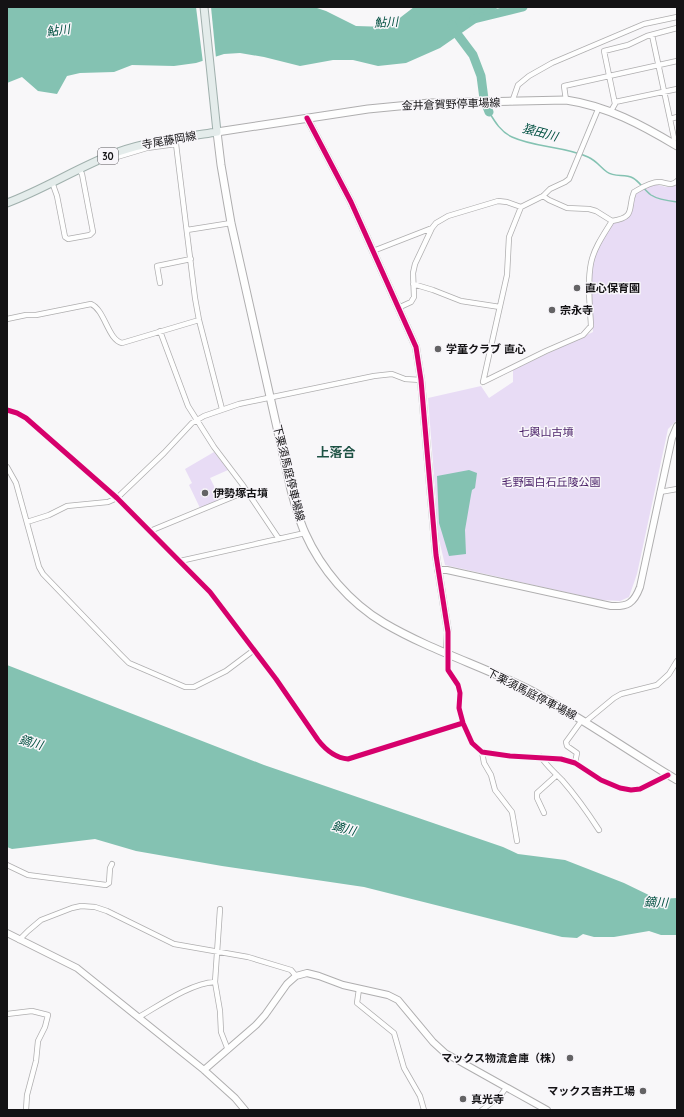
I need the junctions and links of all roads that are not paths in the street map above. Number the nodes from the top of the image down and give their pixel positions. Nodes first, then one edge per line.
1 (204, 7) edge
2 (677, 17) edge
3 (677, 28) edge
4 (652, 35) junction
5 (677, 61) edge
6 (659, 65) junction
7 (609, 76) junction
8 (677, 89) edge
9 (664, 91) junction
10 (566, 100) junction
11 (512, 102) junction
12 (615, 102) junction
13 (598, 107) junction
14 (611, 111) junction
15 (677, 117) edge
16 (307, 118) junction
17 (670, 119) junction
18 (217, 132) junction
19 (675, 145) edge
20 (113, 154) junction
21 (79, 169) junction
22 (677, 180) edge
23 (52, 182) junction
24 (543, 196) junction
25 (7, 202) edge
26 (521, 206) junction
27 (612, 221) junction
28 (231, 223) junction
29 (432, 228) junction
30 (187, 230) junction
31 (373, 251) junction
32 (190, 259) junction
33 (160, 283) dead end
34 (413, 284) junction
35 (500, 307) junction
36 (398, 308) junction
37 (7, 319) edge
38 (199, 320) junction
39 (160, 331) junction
40 (420, 380) junction
41 (270, 397) junction
42 (7, 410) edge
43 (222, 410) junction
44 (197, 420) junction
45 (677, 426) edge
46 (7, 467) edge
47 (677, 489) edge
48 (247, 491) junction
49 (660, 492) junction
50 (117, 498) junction
51 (27, 522) junction
52 (150, 531) junction
53 (305, 533) junction
54 (279, 539) junction
55 (180, 561) junction
56 (438, 570) junction
57 (254, 650) junction
58 (447, 654) junction
59 (677, 661) edge
60 (584, 721) junction
61 (463, 723) junction
62 (482, 752) junction
63 (541, 757) junction
64 (575, 763) junction
65 (557, 775) junction
66 (668, 775) junction
67 (677, 780) edge
68 (544, 813) dead end
69 (599, 830) dead end
70 (517, 841) dead end
71 (112, 864) dead end
72 (7, 865) edge
73 (220, 909) dead end
74 (7, 933) edge
75 (19, 940) junction
76 (217, 951) junction
77 (296, 976) junction
78 (215, 982) junction
79 (359, 989) junction
80 (7, 1014) edge
81 (138, 1017) junction
82 (228, 1050) junction
83 (204, 1070) junction
84 (506, 1088) junction
85 (26, 1110) edge
86 (245, 1110) edge
87 (424, 1110) edge
88 (482, 1110) edge
89 (547, 1110) edge

1 - 18 main road
2 - 11 street
3 - 4 street
4 - 6 street
4 - 7 street
5 - 6 street
6 - 7 street
6 - 9 street
7 - 10 street
7 - 12 street
8 - 9 street
9 - 12 street
9 - 17 street
10 - 11 main road, 金井倉賀野停車場線
10 - 13 main road, 金井倉賀野停車場線
11 - 16 main road, 金井倉賀野停車場線
12 - 14 street
13 - 14 main road, 金井倉賀野停車場線
13 - 24 street
14 - 19 main road, 金井倉賀野停車場線
15 - 17 street
16 - 18 main road, 金井倉賀野停車場線
16 - 31 street
17 - 19 street
18 - 20 main road, 寺尾藤岡線 / 30
18 - 28 main road, 下栗須馬庭停車場線
20 - 21 main road, 寺尾藤岡線 / 30
20 - 30 street
21 - 23 main road, 寺尾藤岡線 / 30
21 - 23 street
22 - 27 street
23 - 25 main road, 寺尾藤岡線 / 30
24 - 26 street
24 - 27 street
26 - 29 street
26 - 35 street
27 - 35 street
28 - 30 street
28 - 41 main road, 下栗須馬庭停車場線
29 - 31 street
29 - 34 street
30 - 32 street
31 - 36 street
32 - 33 street
32 - 38 street
34 - 35 street
34 - 36 street
36 - 40 street
37 - 39 street
38 - 39 street
38 - 43 street
39 - 44 street
40 - 41 street
40 - 56 street
41 - 43 street
41 - 53 main road, 下栗須馬庭停車場線
42 - 50 street
43 - 44 street
44 - 48 street
44 - 50 street
45 - 49 street
46 - 51 street
47 - 49 street
48 - 52 street
48 - 54 street
49 - 56 street
50 - 51 street
50 - 52 street
51 - 57 street
52 - 55 street
53 - 54 street
53 - 58 main road, 下栗須馬庭停車場線
54 - 55 street
55 - 57 street
56 - 58 street
57 - 61 street
58 - 60 main road, 下栗須馬庭停車場線
58 - 61 street
59 - 60 street
60 - 64 street
60 - 66 main road, 下栗須馬庭停車場線
61 - 62 street
62 - 63 street
62 - 70 street
63 - 64 street
63 - 65 street
64 - 66 street
65 - 68 street
65 - 69 street
66 - 67 main road, 下栗須馬庭停車場線
71 - 72 street
73 - 76 street
74 - 75 street
75 - 76 street
75 - 81 street
76 - 77 street
76 - 78 street
77 - 79 street
77 - 82 street
78 - 81 street
78 - 82 street
79 - 84 street
79 - 87 street
80 - 85 street
81 - 83 street
82 - 83 street
83 - 86 street
84 - 88 street
84 - 89 street

